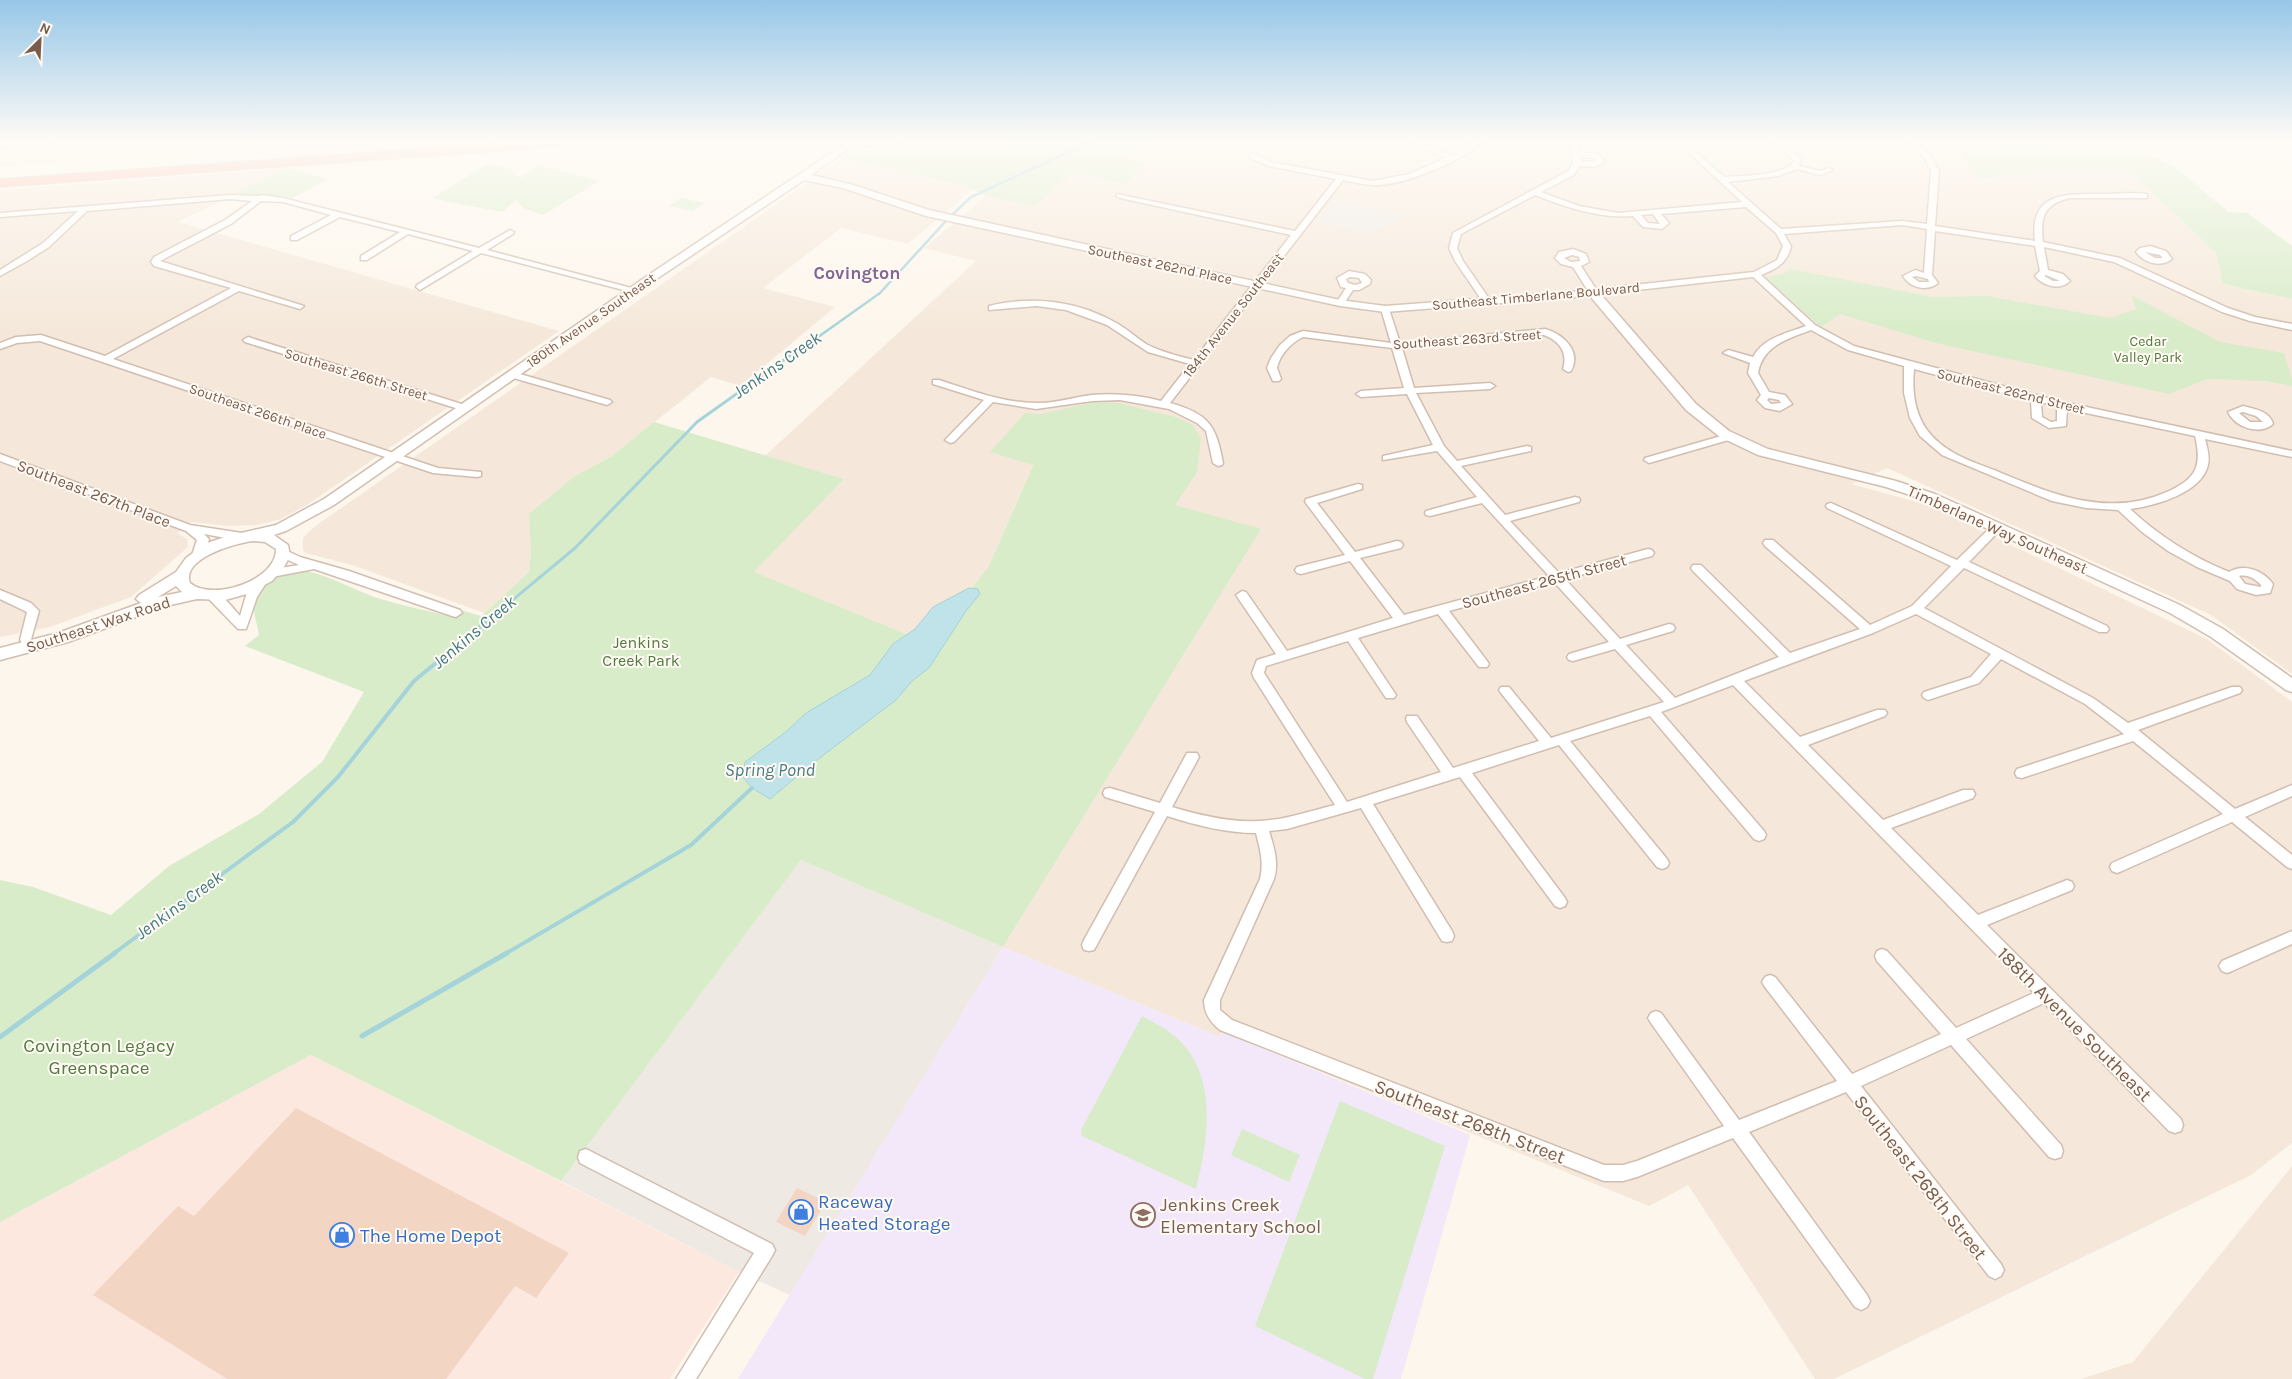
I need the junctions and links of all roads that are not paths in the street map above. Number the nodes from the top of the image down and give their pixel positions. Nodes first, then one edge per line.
1 (120, 205) edge
2 (251, 205) edge
3 (304, 205) edge
4 (759, 205) edge
5 (903, 205) edge
6 (1164, 205) edge
7 (1319, 205) edge
8 (1511, 205) edge
9 (1572, 205) edge
10 (1735, 205) edge
11 (1750, 205) edge
12 (1932, 205) edge
13 (2045, 205) edge
14 (1217, 206) dead end
15 (85, 208) junction
16 (1656, 213) junction
17 (339, 214) junction
18 (0, 215) edge
19 (1209, 215) junction
20 (1636, 215) junction
21 (1930, 227) junction
22 (408, 231) junction
23 (510, 232) dead end
24 (1779, 232) junction
25 (1296, 234) junction
26 (294, 238) dead end
27 (2040, 245) junction
28 (482, 250) junction
29 (364, 258) dead end
30 (2146, 258) dead end
31 (1576, 265) dead end
32 (2130, 266) junction
33 (2044, 272) dead end
34 (0, 273) edge
35 (1755, 274) junction
36 (1928, 276) dead end
37 (1257, 285) junction
38 (238, 288) junction
39 (420, 288) dead end
40 (1351, 288) dead end
41 (635, 290) junction
42 (1594, 292) junction
43 (1486, 300) junction
44 (1340, 303) junction
45 (300, 306) dead end
46 (992, 308) dead end
47 (1384, 309) junction
48 (1812, 327) junction
49 (2292, 327) edge
50 (248, 340) dead end
51 (0, 346) edge
52 (1395, 346) junction
53 (1728, 353) dead end
54 (105, 360) junction
55 (1755, 360) junction
56 (1196, 363) junction
57 (1909, 366) junction
58 (1568, 369) dead end
59 (513, 374) junction
60 (1276, 379) dead end
61 (936, 382) dead end
62 (1490, 386) dead end
63 (1410, 391) junction
64 (1361, 394) dead end
65 (1766, 395) dead end
66 (992, 398) junction
67 (2036, 399) junction
68 (607, 402) dead end
69 (1163, 405) junction
70 (2062, 405) junction
71 (465, 408) junction
72 (2255, 426) dead end
73 (2199, 434) junction
74 (1728, 437) junction
75 (950, 440) dead end
76 (2260, 446) junction
77 (1439, 447) junction
78 (1527, 449) dead end
79 (2292, 454) edge
80 (0, 457) edge
81 (395, 457) junction
82 (1387, 458) dead end
83 (1649, 460) dead end
84 (1218, 463) dead end
85 (1453, 465) junction
86 (477, 474) dead end
87 (1358, 487) dead end
88 (1484, 499) junction
89 (1575, 500) dead end
90 (329, 502) junction
91 (1831, 506) dead end
92 (2121, 506) junction
93 (1430, 513) dead end
94 (1503, 519) junction
95 (1997, 527) junction
96 (188, 528) junction
97 (248, 536) junction
98 (1769, 543) dead end
99 (1397, 545) dead end
100 (283, 550) junction
101 (1648, 553) dead end
102 (198, 555) junction
103 (1353, 556) junction
104 (1962, 565) junction
105 (319, 567) junction
106 (1697, 568) dead end
107 (1301, 570) dead end
108 (182, 575) junction
109 (267, 576) junction
110 (1556, 577) junction
111 (2232, 578) dead end
112 (0, 594) edge
113 (196, 594) junction
114 (1242, 595) dead end
115 (212, 596) junction
116 (1916, 609) junction
117 (1440, 610) junction
118 (456, 613) dead end
119 (1401, 620) junction
120 (1669, 628) dead end
121 (1868, 630) junction
122 (2103, 630) dead end
123 (1350, 635) junction
124 (26, 640) junction
125 (1618, 644) junction
126 (0, 646) edge
127 (2000, 652) junction
128 (0, 654) edge
129 (1282, 655) junction
130 (1573, 658) dead end
131 (1788, 658) junction
132 (1483, 664) dead end
133 (1736, 680) junction
134 (2292, 686) edge
135 (1505, 690) dead end
136 (2236, 690) dead end
137 (1390, 695) dead end
138 (1928, 695) dead end
139 (1673, 704) junction
140 (1652, 710) junction
141 (1881, 713) dead end
142 (1412, 720) dead end
143 (2131, 732) junction
144 (1561, 739) junction
145 (1548, 743) junction
146 (1798, 743) junction
147 (1192, 757) dead end
148 (1456, 772) junction
149 (2022, 773) dead end
150 (2292, 790) edge
151 (1110, 793) dead end
152 (1968, 794) dead end
153 (1364, 801) junction
154 (1344, 808) junction
155 (1163, 811) junction
156 (2233, 815) junction
157 (1261, 827) junction
158 (1880, 827) junction
159 (1759, 835) dead end
160 (1662, 863) dead end
161 (2292, 863) edge
162 (2117, 867) dead end
163 (2066, 886) dead end
164 (1560, 902) dead end
165 (1975, 922) junction
166 (1447, 936) dead end
167 (2292, 938) edge
168 (1089, 945) dead end
169 (1882, 956) dead end
170 (2228, 966) dead end
171 (1770, 982) dead end
172 (2046, 995) junction
173 (1656, 1018) dead end
174 (1953, 1036) junction
175 (1848, 1084) junction
176 (2175, 1125) dead end
177 (1736, 1129) junction
178 (2055, 1151) dead end
179 (586, 1157) dead end
180 (1995, 1270) dead end
181 (1861, 1301) dead end
182 (685, 1379) edge

1 - 15 street
2 - 38 street
3 - 17 street
4 - 41 street, 180th Avenue Southeast
5 - 37 street, Southeast 262nd Place
6 - 19 street
7 - 25 street, 184th Avenue Southeast
8 - 43 street
9 - 20 street
10 - 16 street
11 - 24 street
12 - 21 street
13 - 27 street
14 - 19 street
15 - 18 street
15 - 34 street
16 - 20 street
16 - 20 street
17 - 22 street
17 - 26 street
19 - 25 street
21 - 24 street
21 - 27 street
21 - 36 street
22 - 28 street
22 - 29 street
23 - 28 street
24 - 35 street, Southeast Timberlane Boulevard
25 - 37 street, 184th Avenue Southeast
27 - 32 street
27 - 33 street
28 - 39 street
28 - 41 street
30 - 32 street
31 - 42 street
32 - 49 street
35 - 42 street, Southeast Timberlane Boulevard
35 - 48 street, Southeast 262nd Street
37 - 44 street, Southeast Timberlane Boulevard
37 - 56 street, 184th Avenue Southeast
38 - 45 street
38 - 54 street
40 - 44 street
41 - 59 street, 180th Avenue Southeast
42 - 43 street, Southeast Timberlane Boulevard
42 - 74 street, Timberlane Way Southeast
43 - 47 street, Southeast Timberlane Boulevard
44 - 47 street, Southeast Timberlane Boulevard
46 - 56 street
47 - 52 street
48 - 55 street
48 - 57 street, Southeast 262nd Street
50 - 71 street, Southeast 266th Street
51 - 54 street, Southeast 266th Place
52 - 58 street, Southeast 263rd Street
52 - 60 street, Southeast 263rd Street
52 - 63 street
53 - 55 street
54 - 81 street, Southeast 266th Place
55 - 65 street
56 - 69 street, 184th Avenue Southeast
57 - 67 street, Southeast 262nd Street
57 - 92 street
59 - 68 street
59 - 71 street, 180th Avenue Southeast
61 - 66 street
62 - 63 street
63 - 64 street
63 - 77 street
66 - 69 street
66 - 75 street
67 - 70 street, Southeast 262nd Street
67 - 70 street
69 - 84 street
70 - 73 street, Southeast 262nd Street
71 - 81 street, 180th Avenue Southeast
72 - 76 street
73 - 76 street, Southeast 262nd Street
73 - 92 street
74 - 83 street
74 - 95 street, Timberlane Way Southeast
76 - 79 street, Southeast 262nd Street
77 - 82 street
77 - 85 street
78 - 85 street
80 - 96 street, Southeast 267th Place
81 - 86 street, Southeast 266th Place
81 - 90 street, 180th Avenue Southeast
85 - 88 street
87 - 103 street
88 - 93 street
88 - 94 street
89 - 94 street
90 - 97 street, 180th Avenue Southeast
90 - 100 street, 180th Avenue Southeast
91 - 104 street
92 - 111 street
94 - 110 street
95 - 104 street
95 - 134 street, Timberlane Way Southeast
96 - 97 street, Southeast 267th Place
96 - 102 street, Southeast 267th Place
97 - 100 street
97 - 102 street, 180th Avenue Southeast
98 - 121 street
99 - 103 street
100 - 105 street
100 - 109 street, 180th Avenue Southeast
101 - 110 street, Southeast 265th Street
102 - 108 street, Southeast Wax Road
103 - 107 street
103 - 119 street
104 - 116 street
104 - 122 street
105 - 109 street
105 - 118 street
106 - 131 street
108 - 113 street
108 - 124 street, Southeast Wax Road
109 - 115 street, Southeast Wax Road
109 - 115 street
110 - 117 street, Southeast 265th Street
110 - 125 street
112 - 124 street
113 - 115 street, Southeast Wax Road
113 - 128 street, Southeast Wax Road
114 - 129 street
116 - 121 street
116 - 127 street
117 - 119 street, Southeast 265th Street
117 - 132 street, Southeast 265th Street
119 - 123 street, Southeast 265th Street
120 - 125 street
121 - 131 street
123 - 129 street, Southeast 265th Street
123 - 137 street
124 - 126 street, Southeast Wax Road
125 - 130 street
125 - 139 street
127 - 138 street
127 - 143 street
129 - 154 street, Southeast 265th Street
131 - 133 street
133 - 139 street
133 - 146 street, 188th Avenue Southeast
135 - 145 street
136 - 143 street
139 - 140 street
140 - 144 street
140 - 159 street
141 - 146 street
142 - 148 street
143 - 149 street
143 - 156 street
144 - 145 street
144 - 160 street
145 - 148 street
146 - 158 street, 188th Avenue Southeast
147 - 155 street
148 - 153 street
148 - 164 street
150 - 156 street
151 - 155 street
152 - 158 street
153 - 154 street
153 - 166 street
154 - 157 street
155 - 157 street
155 - 168 street
156 - 161 street
156 - 162 street
157 - 177 street, Southeast 268th Street
158 - 165 street, 188th Avenue Southeast
163 - 165 street
165 - 172 street, 188th Avenue Southeast
167 - 170 street
169 - 174 street
171 - 175 street, Southeast 268th Street
172 - 174 street, Southeast 268th Street
172 - 176 street, 188th Avenue Southeast
173 - 177 street
174 - 175 street, Southeast 268th Street
174 - 178 street
175 - 177 street, Southeast 268th Street
175 - 180 street, Southeast 268th Street
177 - 181 street
179 - 182 street

